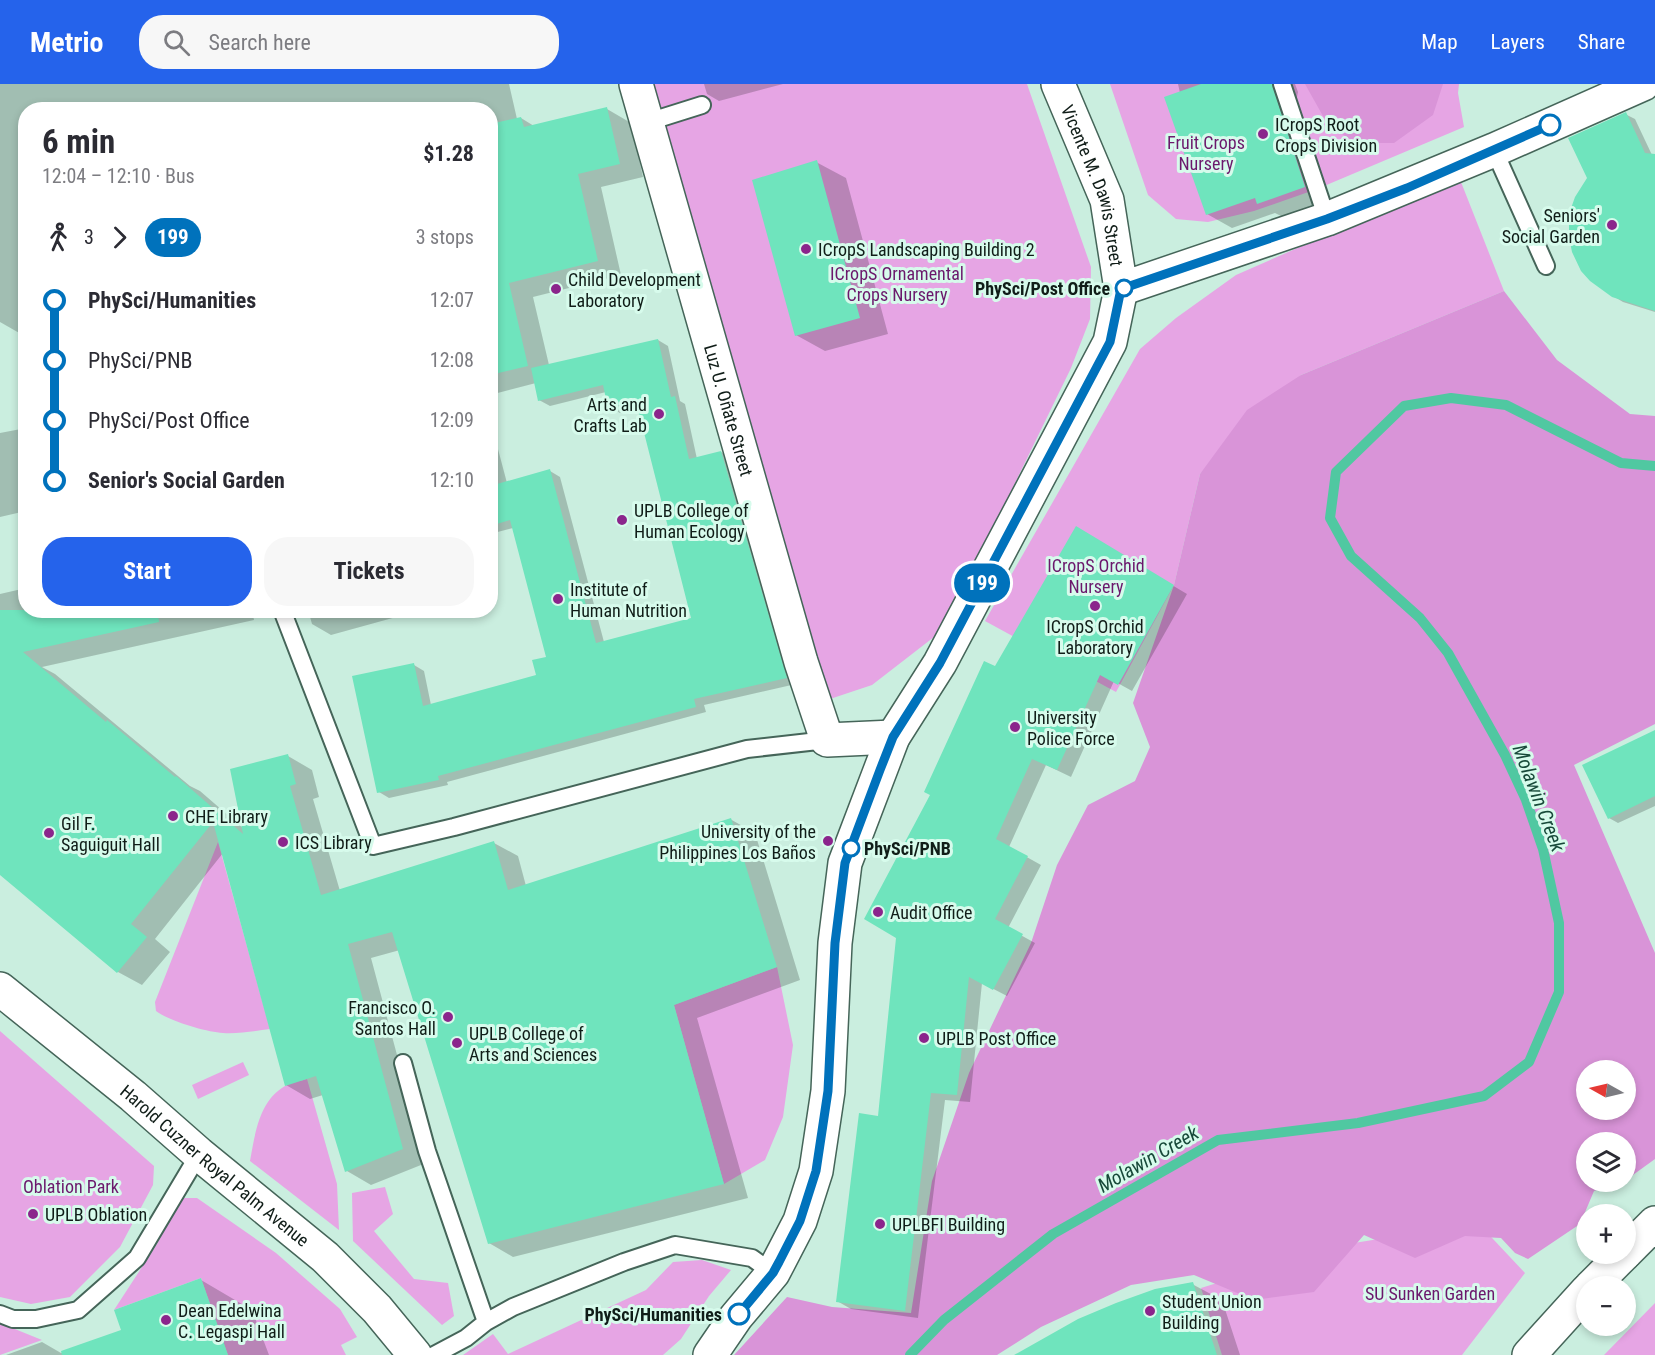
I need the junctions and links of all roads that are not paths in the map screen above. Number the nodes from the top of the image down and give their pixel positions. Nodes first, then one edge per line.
1 (636, 84) edge
2 (1058, 84) edge
3 (1282, 84) edge
4 (1643, 84) edge
5 (702, 105) dead end
6 (648, 122) junction
7 (1494, 150) junction
8 (1327, 219) junction
9 (1546, 266) dead end
10 (1121, 289) junction
11 (285, 618) edge
12 (893, 737) junction
13 (827, 740) junction
14 (0, 990) edge
15 (403, 1064) dead end
16 (199, 1154) junction
17 (1655, 1223) edge
18 (1636, 1242) edge
19 (1614, 1264) edge
20 (773, 1273) junction
21 (1602, 1276) edge
22 (1576, 1303) edge
23 (0, 1314) edge
24 (486, 1322) junction
25 (415, 1355) edge
26 (434, 1355) edge
27 (710, 1355) edge
28 (1528, 1355) edge

1 - 6 street, Luz U. Oñate Street
2 - 10 street, Vicente M. Dawis Street
3 - 8 lane
4 - 7 street
5 - 6 lane
6 - 13 street, Luz U. Oñate Street
7 - 8 street
7 - 9 lane
8 - 10 street
10 - 12 street
11 - 13 lane
12 - 13 street
12 - 20 street
14 - 16 street, Harold Cuzner Royal Palm Avenue
15 - 24 lane
16 - 23 lane
16 - 25 street, Harold Cuzner Royal Palm Avenue
17 - 18 street
19 - 21 street
20 - 24 lane
20 - 27 street
22 - 28 street
24 - 26 lane

